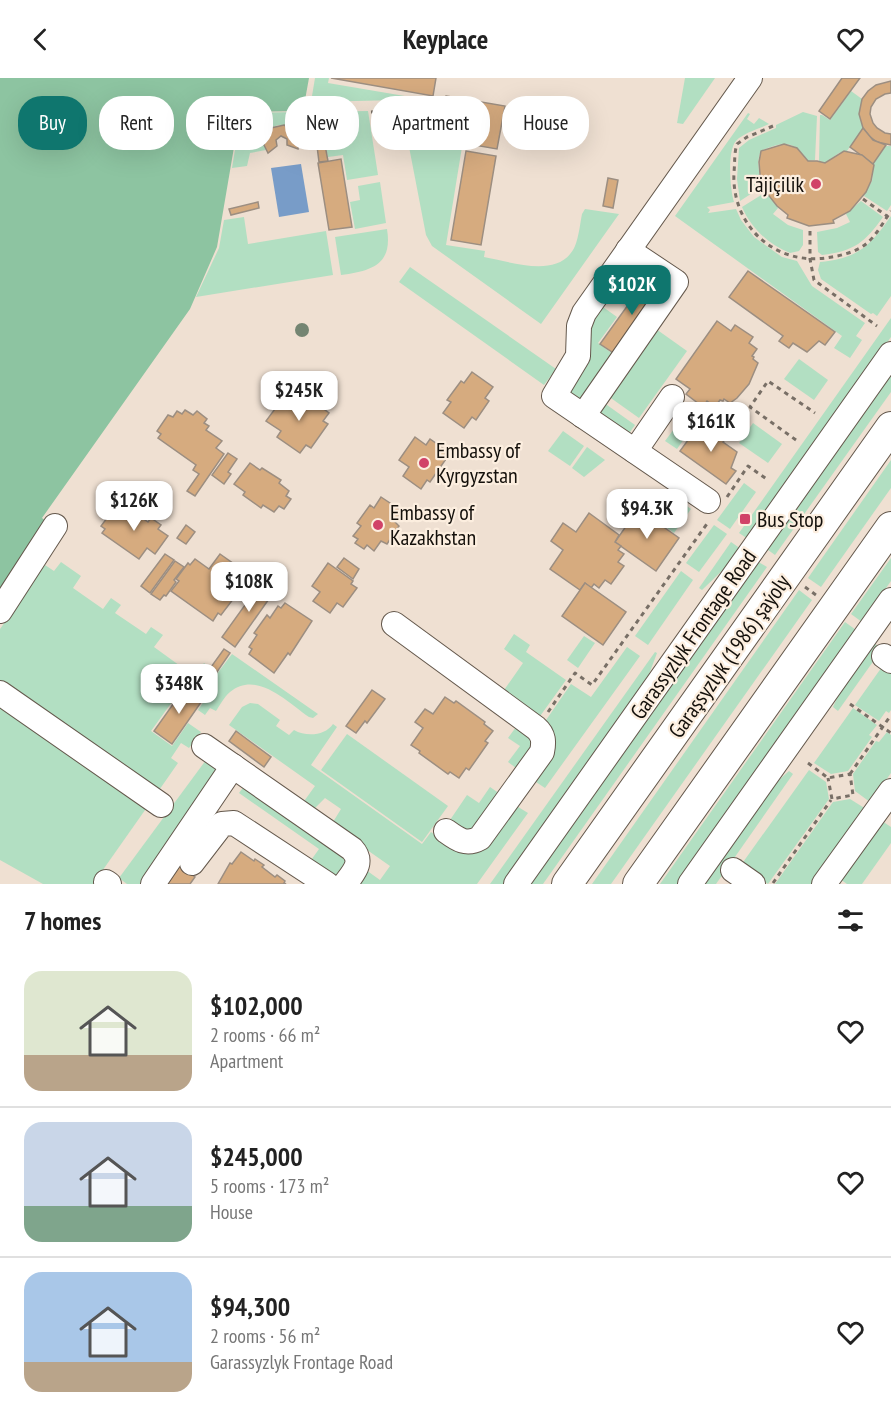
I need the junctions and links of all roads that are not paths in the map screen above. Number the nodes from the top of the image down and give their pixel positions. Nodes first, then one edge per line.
1 (750, 78) edge
2 (628, 250) junction
3 (891, 354) edge
4 (672, 397) dead end
5 (583, 416) junction
6 (891, 427) edge
7 (635, 451) junction
8 (715, 506) road end
9 (55, 526) dead end
10 (891, 527) edge
11 (891, 600) edge
12 (0, 611) edge
13 (394, 624) dead end
14 (0, 693) edge
15 (204, 746) dead end
16 (233, 766) junction
17 (891, 791) edge
18 (162, 805) dead end
19 (446, 831) dead end
20 (192, 863) dead end
21 (733, 870) dead end
22 (830, 882) edge
23 (153, 884) edge
24 (327, 884) edge
25 (345, 884) edge
26 (516, 884) edge
27 (567, 884) edge
28 (638, 884) edge
29 (690, 884) edge
30 (753, 884) edge

1 - 2 street
2 - 5 street
2 - 5 street
3 - 26 street, Garassyzlyk Frontage Road
4 - 7 street
5 - 7 street
6 - 27 main road, Garaşsyzlyk (1986) şaýoly
7 - 8 street
9 - 12 street
10 - 28 main road
11 - 29 street
13 - 19 street
14 - 18 street
15 - 16 street
16 - 23 street
16 - 25 street
17 - 22 street
20 - 24 street
21 - 30 street

